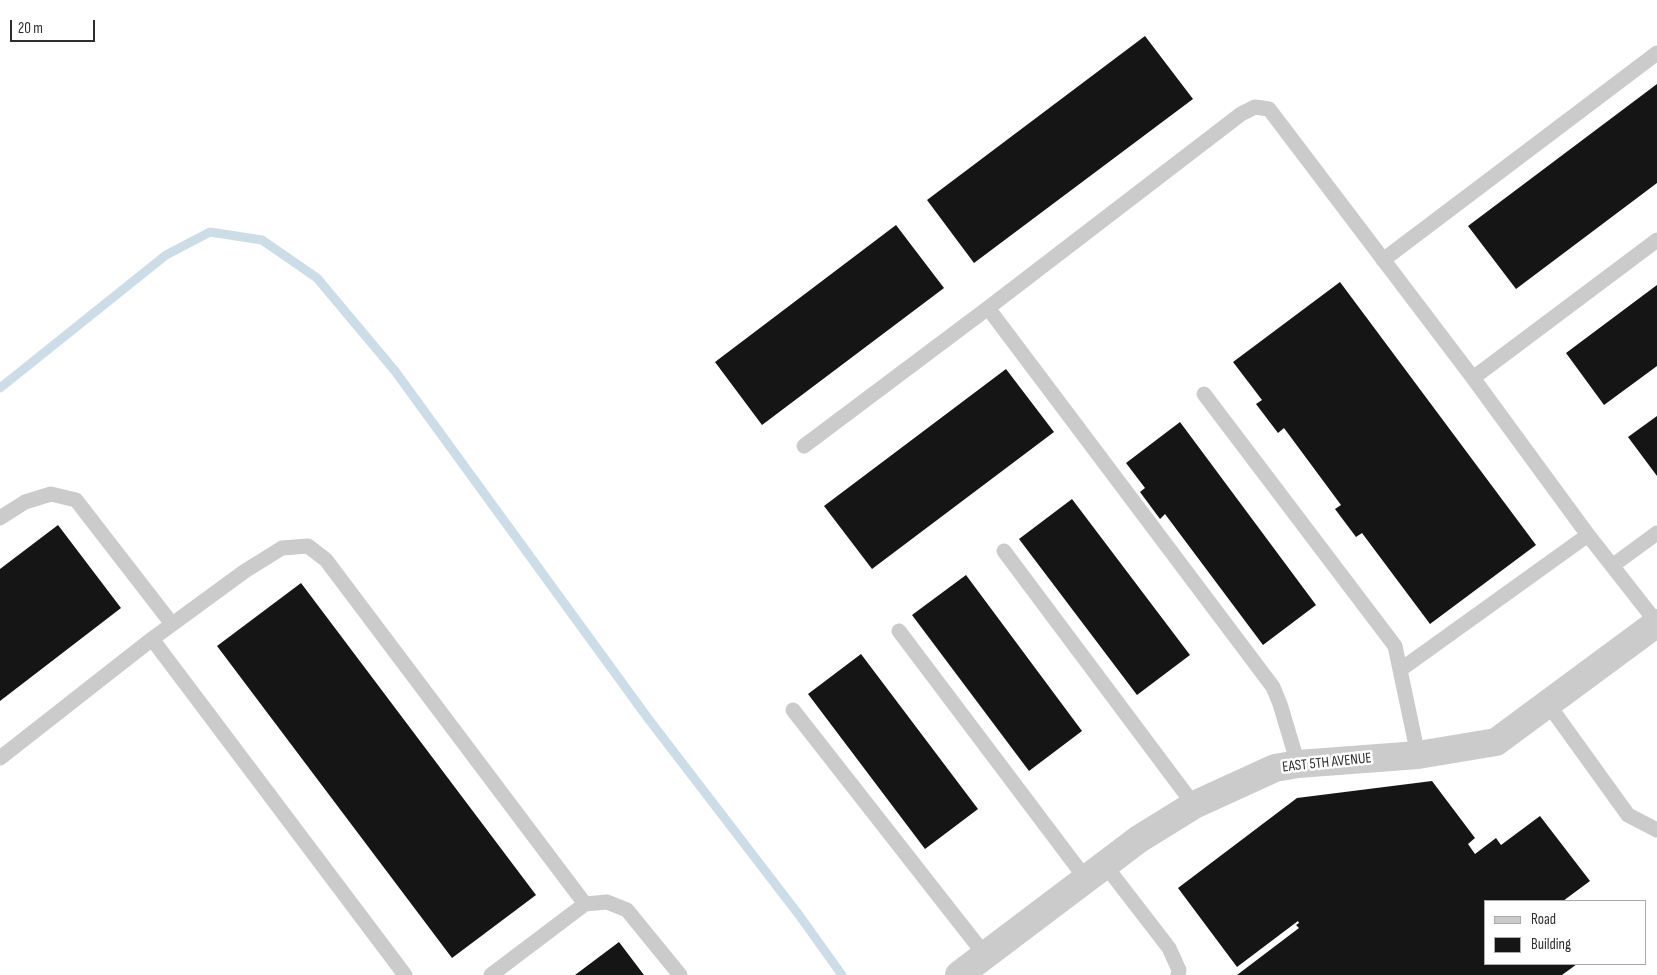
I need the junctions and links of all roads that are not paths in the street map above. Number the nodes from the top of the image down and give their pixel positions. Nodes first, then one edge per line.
1 (1657, 54) edge
2 (1657, 240) edge
3 (1383, 260) junction
4 (988, 308) junction
5 (1473, 378) junction
6 (1204, 394) dead end
7 (804, 446) dead end
8 (0, 518) edge
9 (1657, 533) edge
10 (1588, 535) junction
11 (1004, 551) dead end
12 (1612, 566) junction
13 (1657, 623) edge
14 (172, 624) junction
15 (899, 631) dead end
16 (152, 639) junction
17 (1400, 670) junction
18 (1548, 704) junction
19 (793, 710) dead end
20 (1418, 755) junction
21 (0, 758) edge
22 (1298, 764) junction
23 (1194, 805) junction
24 (1657, 830) edge
25 (1095, 872) junction
26 (585, 904) junction
27 (986, 955) junction
28 (405, 975) edge
29 (490, 975) edge
30 (680, 975) edge
31 (959, 975) edge
32 (1178, 975) edge

1 - 3 lane
2 - 5 lane
3 - 4 lane
3 - 5 lane
4 - 7 lane
4 - 22 lane
5 - 10 lane
6 - 17 lane
8 - 14 lane
9 - 12 lane
10 - 12 lane
10 - 17 lane
11 - 23 lane
12 - 13 lane
13 - 18 street, EAST 5TH AVENUE
14 - 16 lane
14 - 26 lane
15 - 25 lane
16 - 21 lane
16 - 28 lane
17 - 20 lane
18 - 20 street, EAST 5TH AVENUE
18 - 24 lane
19 - 27 lane
20 - 22 street, EAST 5TH AVENUE
22 - 23 street, EAST 5TH AVENUE
23 - 25 street, EAST 5TH AVENUE
25 - 27 street, EAST 5TH AVENUE
25 - 32 lane
26 - 29 lane
26 - 30 lane
27 - 31 street, EAST 5TH AVENUE

